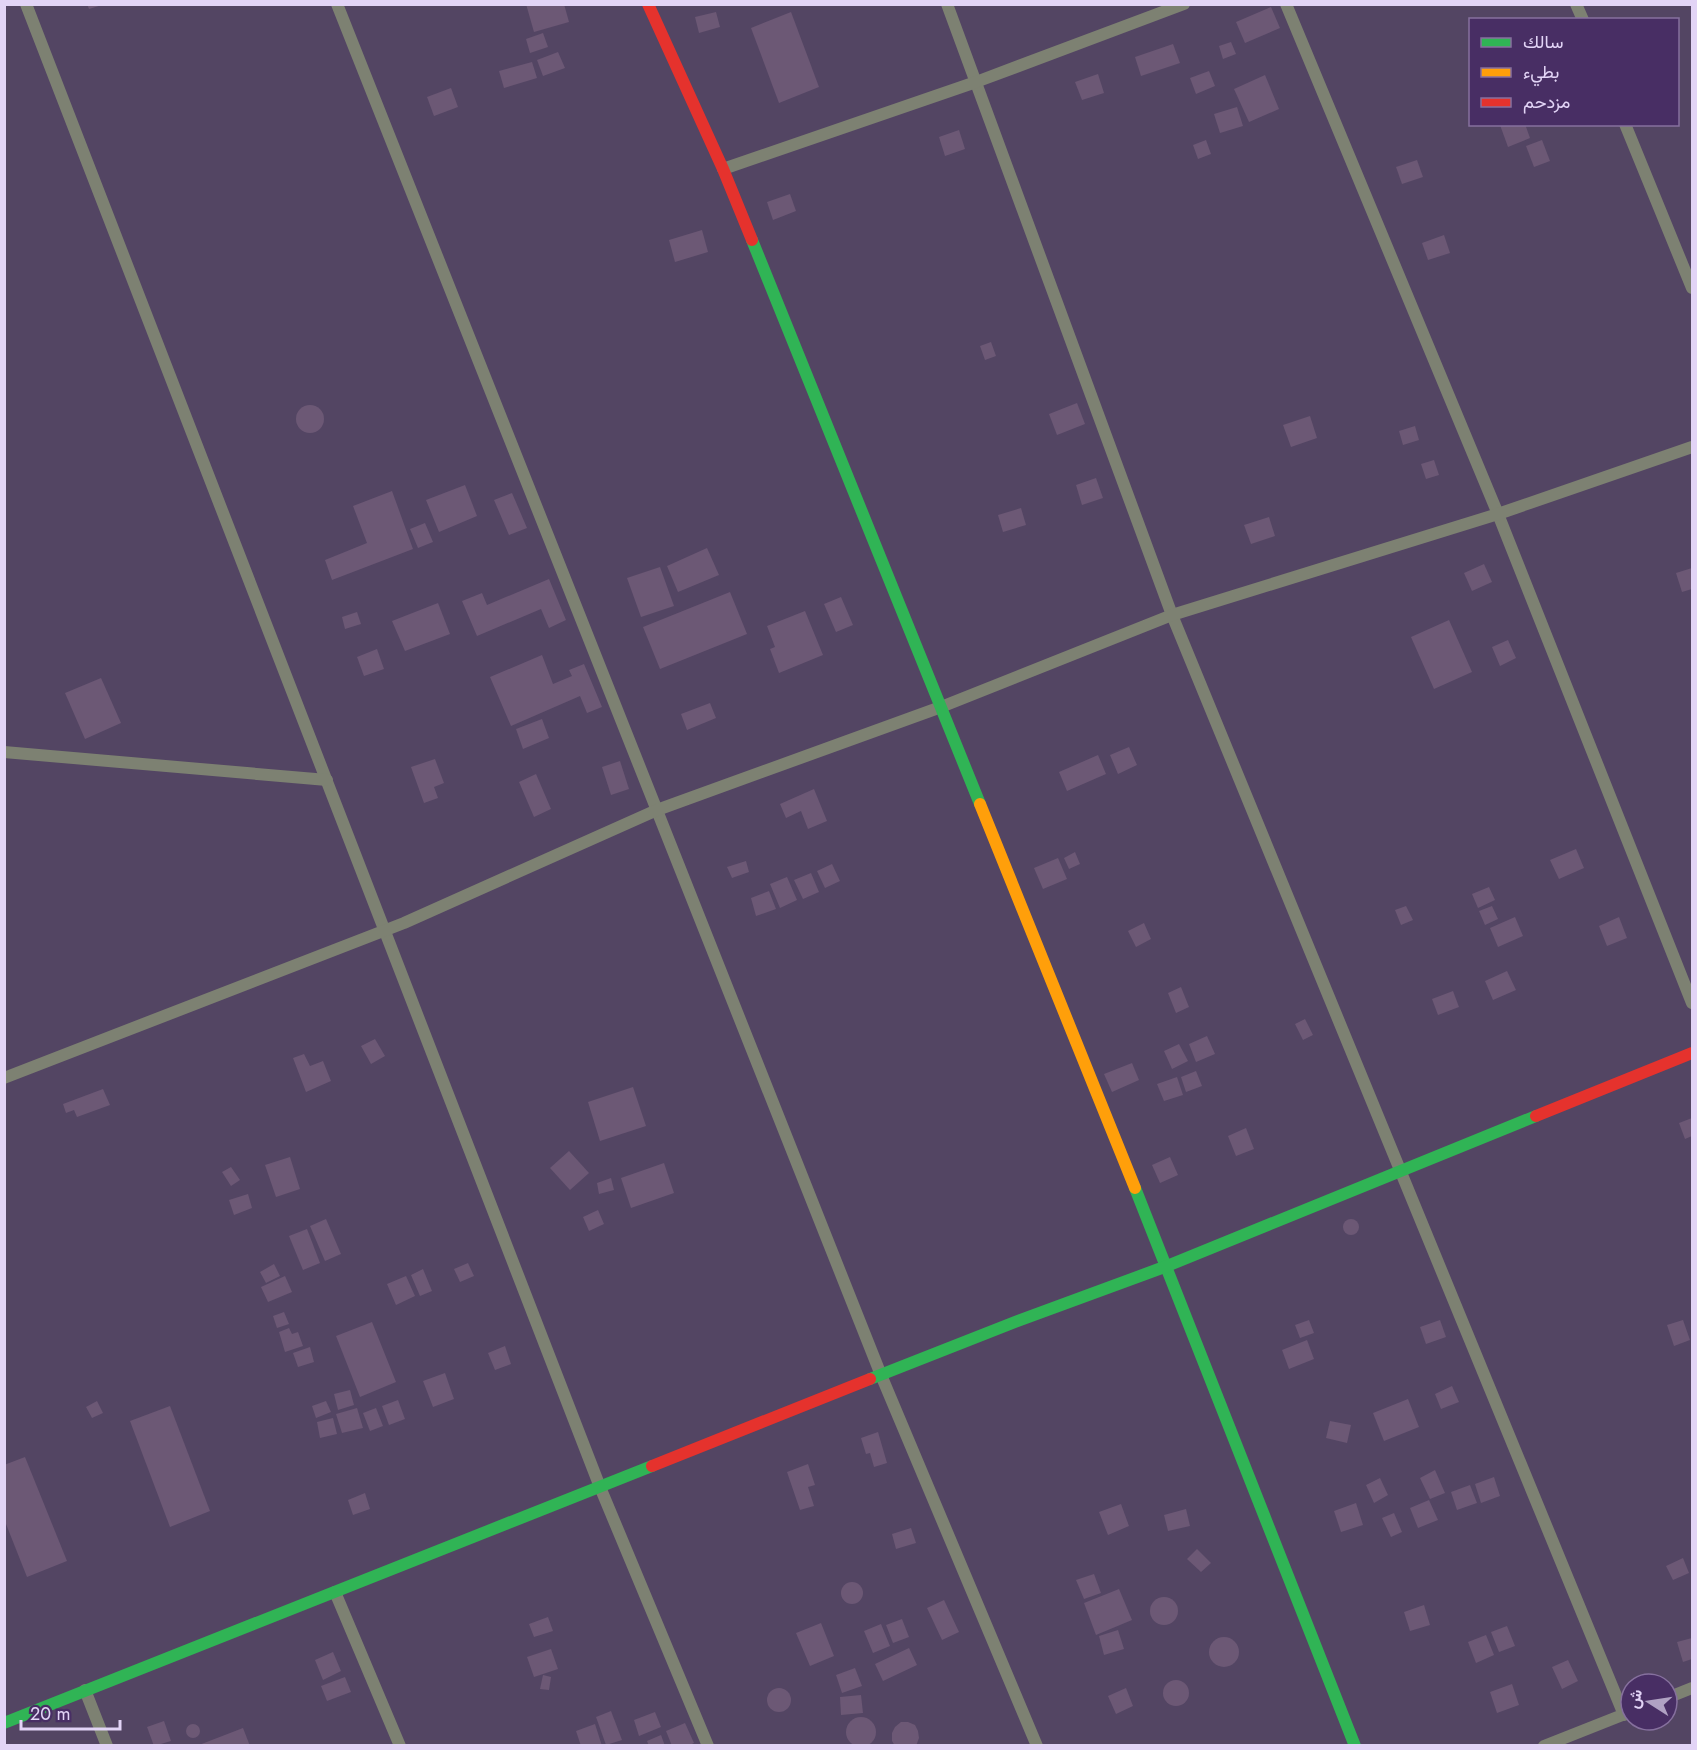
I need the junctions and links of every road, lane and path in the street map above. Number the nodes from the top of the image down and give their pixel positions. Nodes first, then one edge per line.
1 (26, 4) edge
2 (337, 4) edge
3 (648, 4) edge
4 (947, 4) edge
5 (1184, 4) edge
6 (1286, 4) edge
7 (976, 82) junction
8 (1626, 126) edge
9 (723, 169) junction
10 (1692, 288) edge
11 (1692, 447) edge
12 (1498, 514) junction
13 (1172, 615) junction
14 (941, 707) junction
15 (4, 752) edge
16 (327, 780) junction
17 (657, 810) junction
18 (385, 930) junction
19 (1692, 1003) edge
20 (1692, 1053) edge
21 (4, 1078) edge
22 (1402, 1171) junction
23 (1167, 1266) junction
24 (882, 1375) junction
25 (600, 1487) junction
26 (335, 1592) junction
27 (85, 1690) junction
28 (1619, 1694) edge
29 (1619, 1716) edge
30 (4, 1723) edge
31 (107, 1746) edge
32 (400, 1746) edge
33 (708, 1746) edge
34 (1037, 1746) edge
35 (1355, 1746) edge
36 (1544, 1746) edge

1 - 16 street
2 - 17 street
3 - 9 street
4 - 7 street
5 - 7 street
6 - 12 street
7 - 9 street
7 - 13 street
8 - 10 street
9 - 14 street
11 - 12 street
12 - 13 street
12 - 19 street
13 - 14 street
13 - 22 street
14 - 17 street
14 - 23 street
15 - 16 street
16 - 18 street
17 - 18 street
17 - 24 street
18 - 21 street
18 - 25 street
20 - 22 street
22 - 23 street
22 - 28 street
23 - 24 street
23 - 35 street
24 - 25 street
24 - 34 street
25 - 26 street
25 - 33 street
26 - 27 street
26 - 32 street
27 - 30 street
27 - 31 street
29 - 36 street

